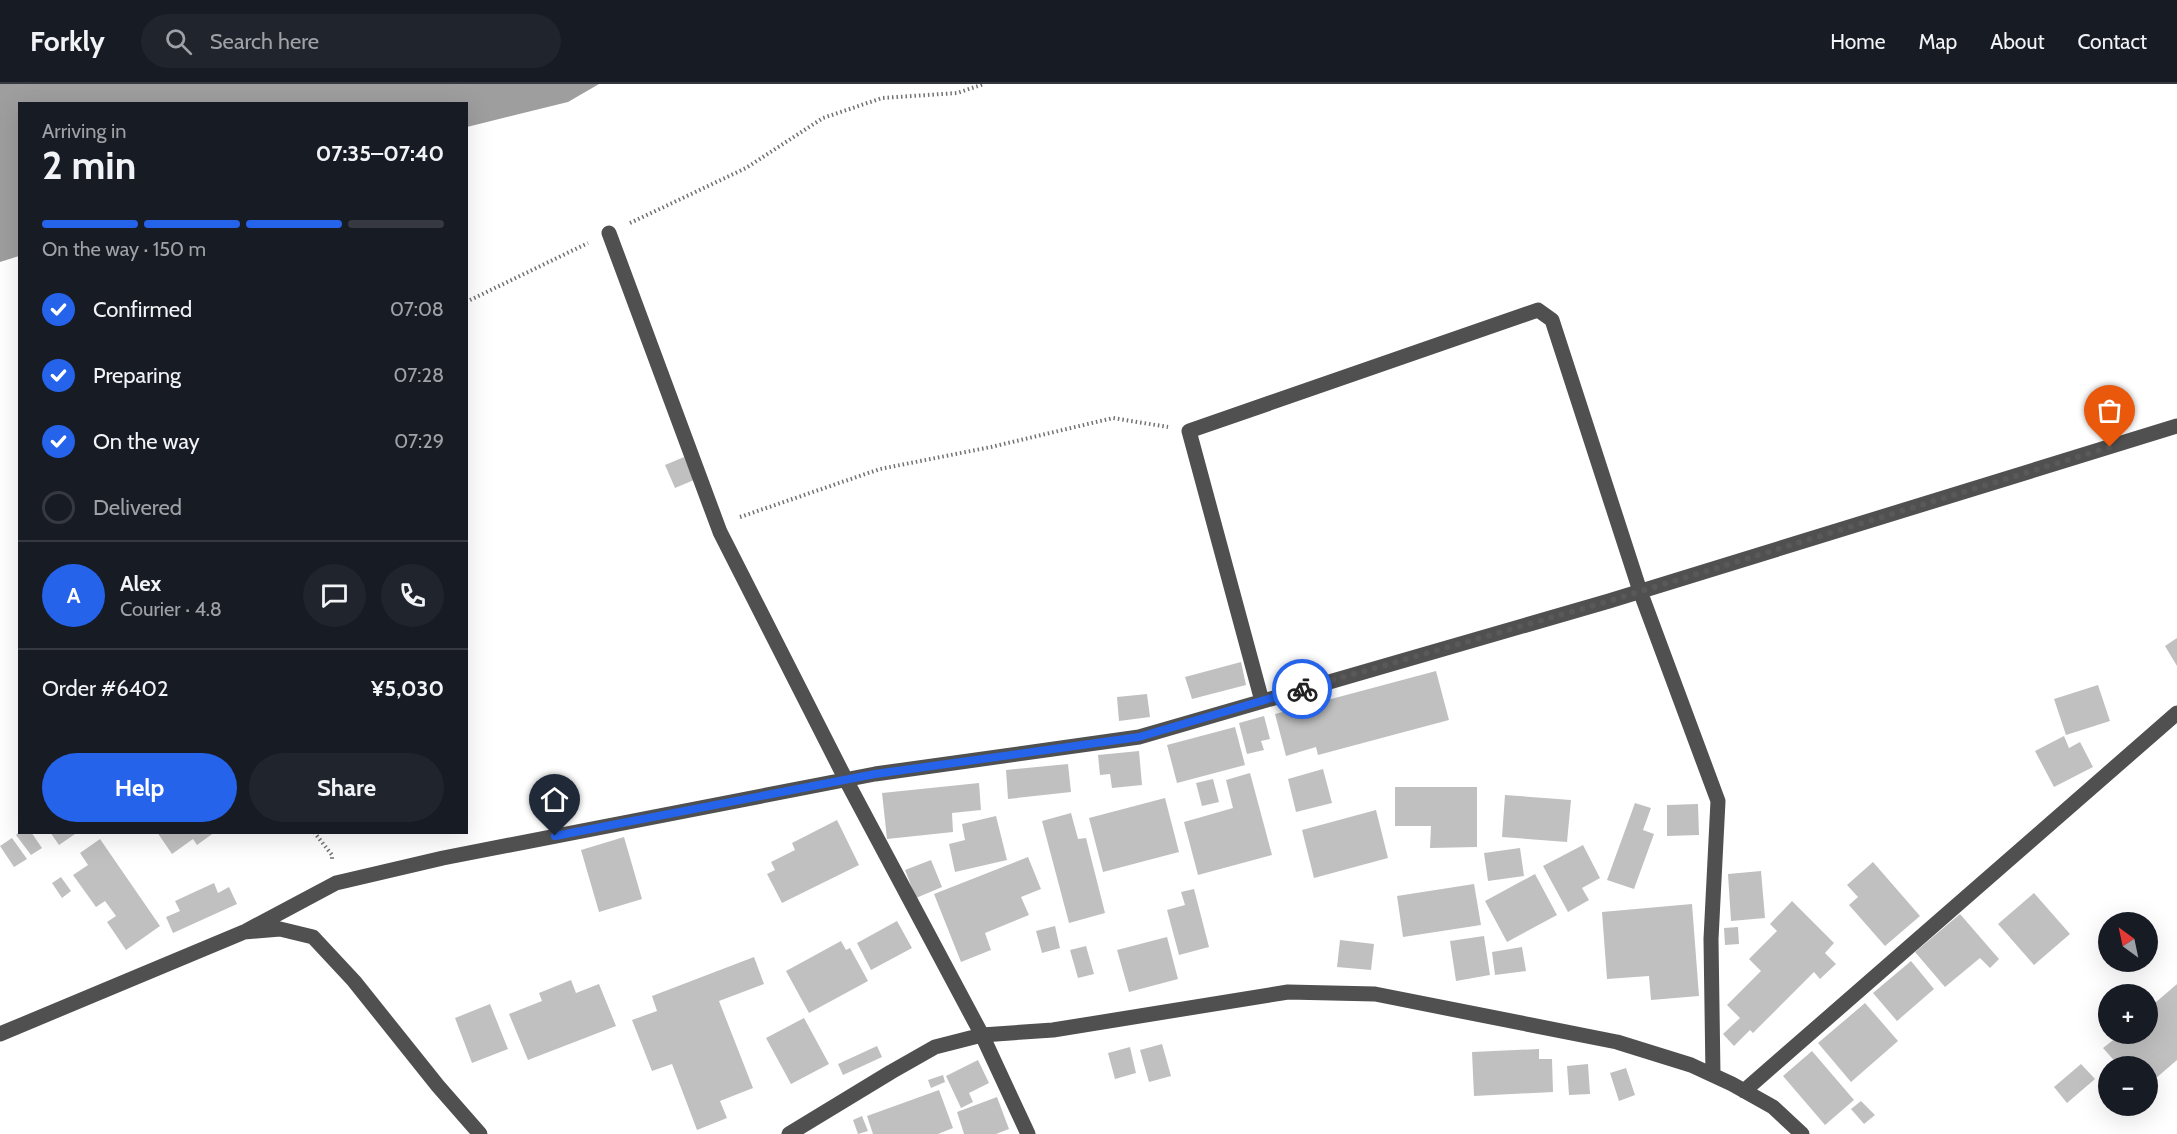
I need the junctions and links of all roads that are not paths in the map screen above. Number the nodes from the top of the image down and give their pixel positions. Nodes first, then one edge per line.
1 (609, 233) road end
2 (2177, 426) edge
3 (1640, 591) junction
4 (1263, 701) junction
5 (2177, 713) edge
6 (846, 780) junction
7 (244, 932) junction
8 (0, 1034) edge
9 (982, 1035) junction
10 (1713, 1076) junction
11 (1744, 1091) junction
12 (480, 1134) edge
13 (789, 1134) edge
14 (1028, 1134) edge
15 (1802, 1134) edge

1 - 6 street
2 - 3 street
3 - 4 street
3 - 4 street
3 - 10 street
4 - 6 street
5 - 11 street
6 - 7 street
6 - 9 street
7 - 8 street
7 - 12 street
9 - 10 street
9 - 13 street
9 - 14 street
10 - 11 street
11 - 15 street

